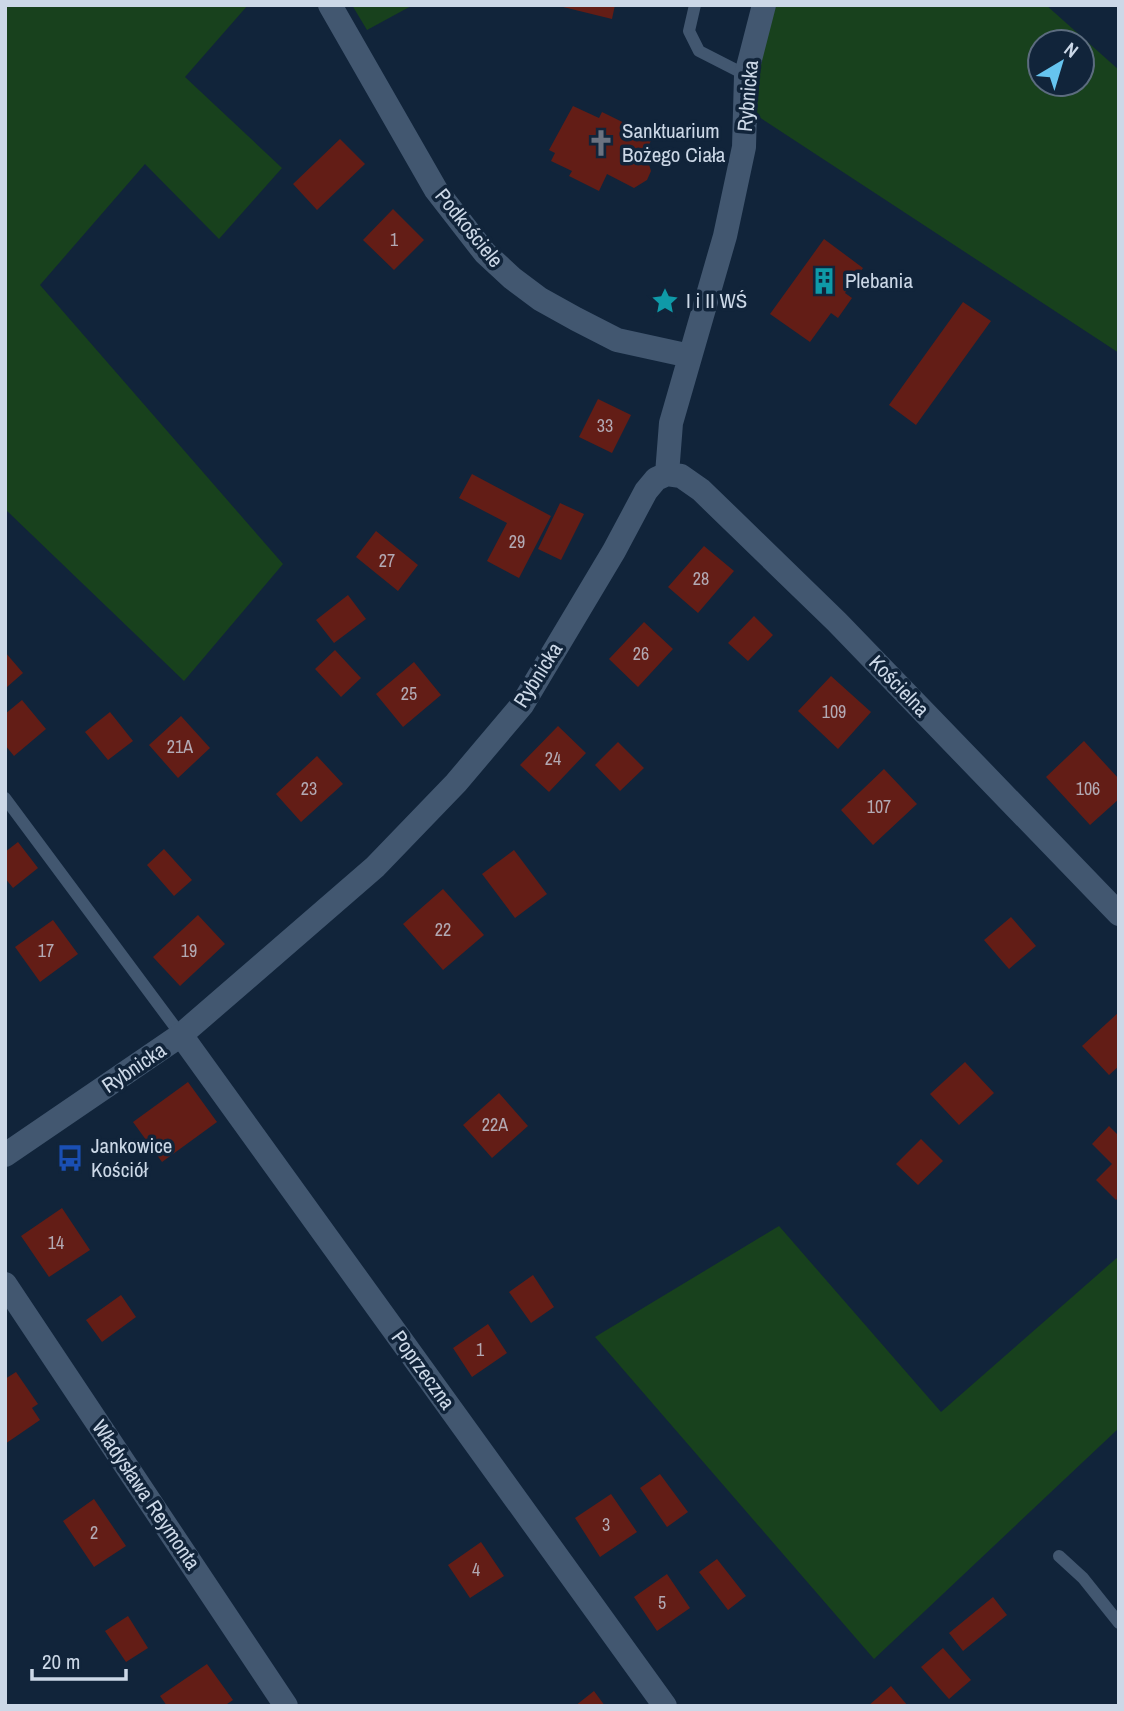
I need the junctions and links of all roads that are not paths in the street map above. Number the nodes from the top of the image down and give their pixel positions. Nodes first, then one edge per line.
1 (330, 5) edge
2 (695, 5) edge
3 (764, 5) edge
4 (746, 75) junction
5 (690, 356) junction
6 (667, 474) junction
7 (5, 798) edge
8 (1119, 914) edge
9 (181, 1035) junction
10 (5, 1155) edge
11 (5, 1284) edge
12 (1059, 1556) dead end
13 (1119, 1622) edge
14 (286, 1706) edge
15 (665, 1706) edge

1 - 5 street, Podkościele
2 - 4 lane
3 - 4 street, Rybnicka
4 - 5 street, Rybnicka
5 - 6 street, Rybnicka
6 - 8 street, Kościelna
6 - 9 street, Rybnicka
7 - 9 lane
9 - 10 street, Rybnicka
9 - 15 street, Poprzeczna
11 - 14 street, Władysława Reymonta
12 - 13 lane

